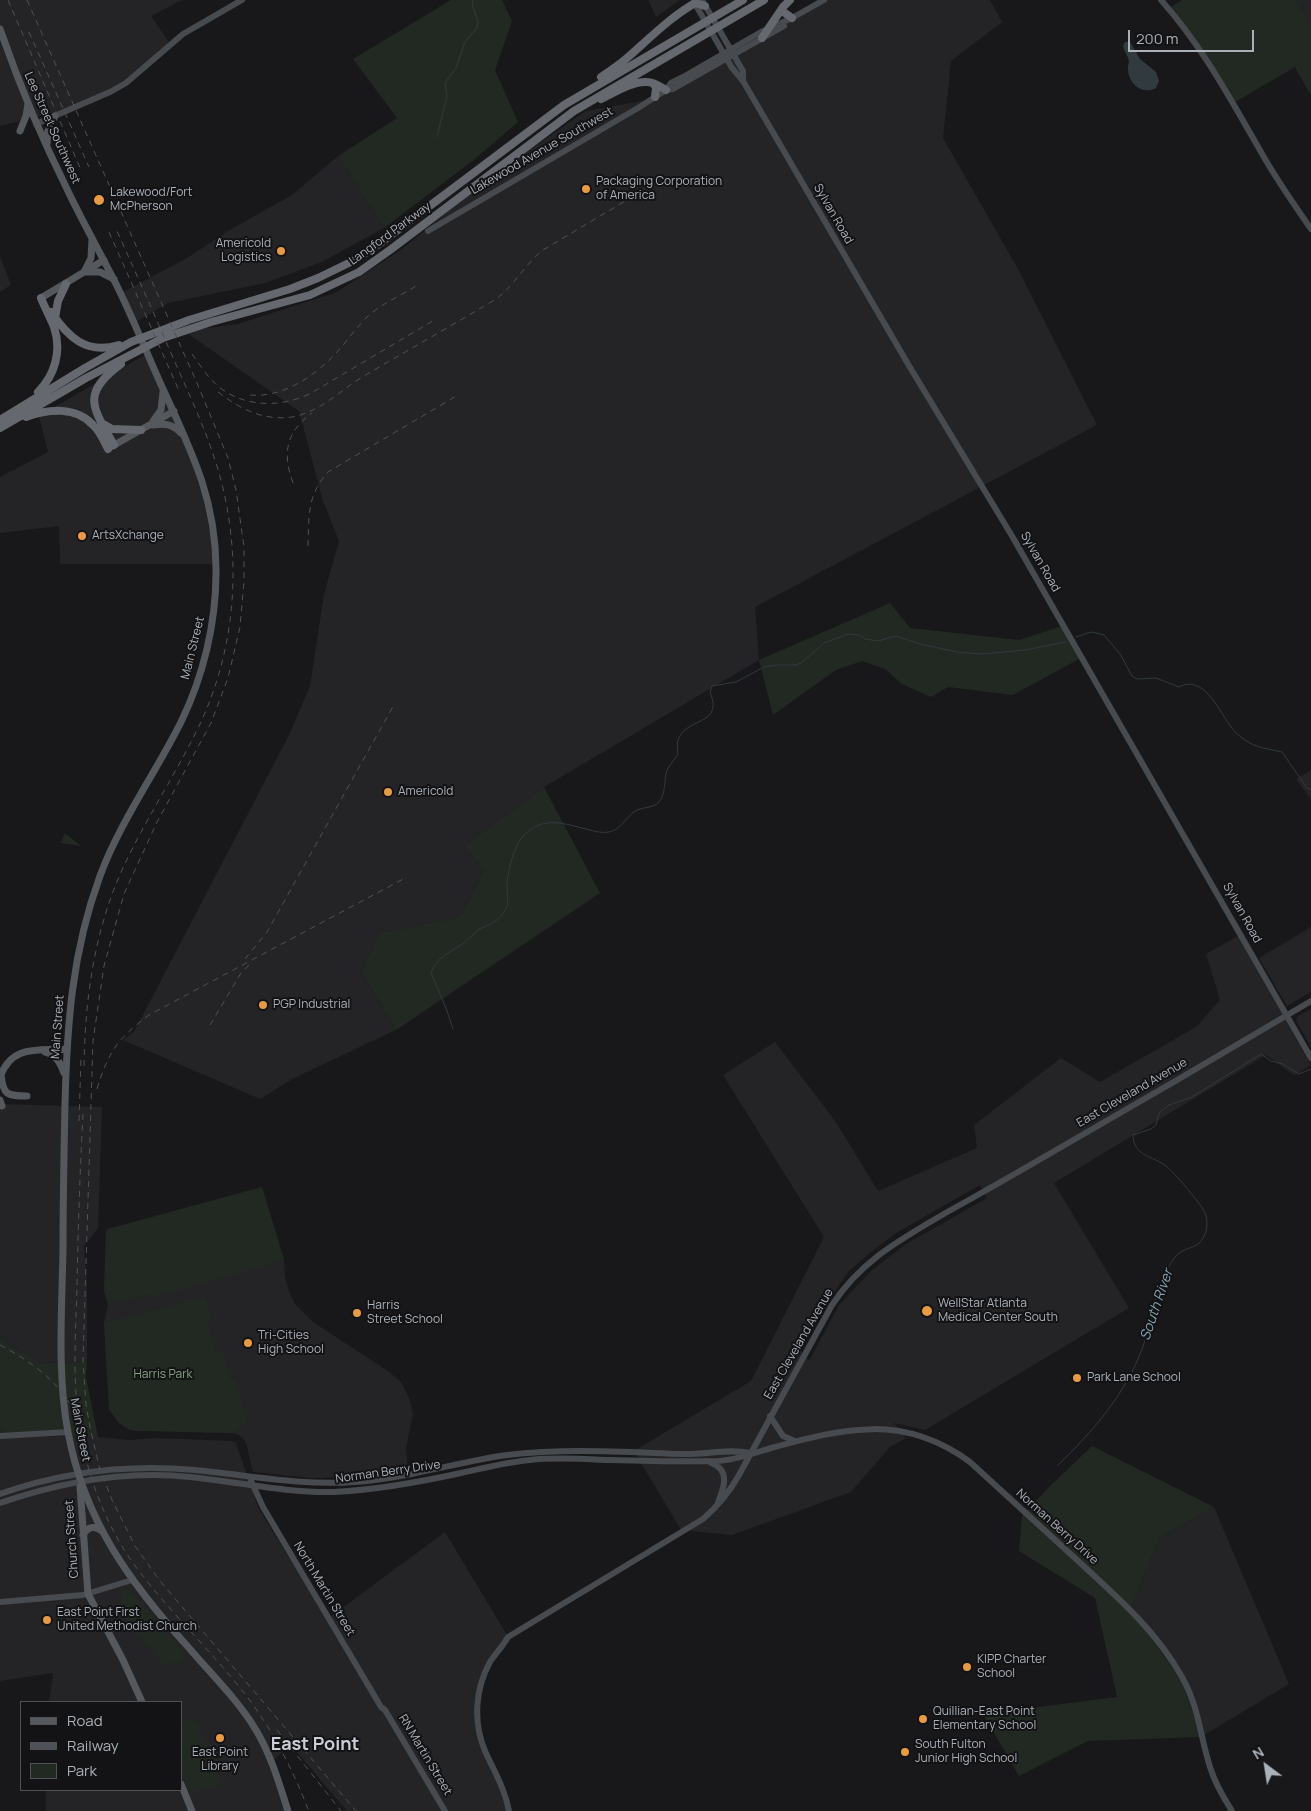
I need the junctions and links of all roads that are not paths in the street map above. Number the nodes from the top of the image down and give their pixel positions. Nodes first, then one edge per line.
1 (242, 0) edge
2 (743, 0) edge
3 (764, 0) edge
4 (790, 0) edge
5 (824, 0) edge
6 (1161, 0) edge
7 (699, 3) edge
8 (783, 7) junction
9 (792, 18) junction
10 (769, 28) junction
11 (0, 29) edge
12 (762, 38) junction
13 (732, 52) junction
14 (725, 56) junction
15 (743, 81) junction
16 (654, 84) junction
17 (666, 90) junction
18 (655, 97) junction
19 (28, 104) junction
20 (564, 105) junction
21 (574, 111) junction
22 (55, 116) junction
23 (36, 124) junction
24 (20, 131) dead end
25 (47, 147) junction
26 (1311, 229) edge
27 (428, 231) dead end
28 (91, 236) junction
29 (104, 260) junction
30 (84, 272) junction
31 (114, 279) junction
32 (66, 284) junction
33 (41, 298) junction
34 (55, 318) junction
35 (131, 342) junction
36 (140, 349) junction
37 (162, 387) junction
38 (174, 411) junction
39 (11, 417) junction
40 (0, 420) edge
41 (101, 422) junction
42 (145, 427) junction
43 (0, 428) edge
44 (186, 438) junction
45 (111, 447) junction
46 (1311, 1001) edge
47 (1286, 1016) junction
48 (66, 1049) junction
49 (38, 1050) junction
50 (1311, 1058) edge
51 (0, 1076) edge
52 (66, 1078) junction
53 (27, 1096) dead end
54 (770, 1416) junction
55 (68, 1432) junction
56 (0, 1436) edge
57 (796, 1442) junction
58 (750, 1453) junction
59 (706, 1461) junction
60 (249, 1476) junction
61 (79, 1482) joint
62 (252, 1484) junction
63 (81, 1489) junction
64 (0, 1494) edge
65 (0, 1503) edge
66 (716, 1508) junction
67 (103, 1532) junction
68 (83, 1535) junction
69 (132, 1580) junction
70 (88, 1594) junction
71 (0, 1602) edge
72 (142, 1701) edge
73 (384, 1710) joint
74 (182, 1786) edge
75 (192, 1811) edge
76 (288, 1811) edge
77 (445, 1811) edge
78 (509, 1811) edge
79 (1232, 1811) edge

1 - 22 main road
2 - 20 highway, Langford Parkway
3 - 21 highway, Langford Parkway
4 - 8 highway
5 - 9 main road, Lakewood Avenue Southwest
6 - 26 main road
7 - 13 main road, Sylvan Road
7 - 14 main road, Sylvan Road
7 - 20 highway
8 - 9 highway
8 - 10 highway
9 - 10 main road, Lakewood Avenue Southwest
9 - 12 main road, Lakewood Avenue Southwest
10 - 12 highway
10 - 13 main road, Lakewood Avenue Southwest
11 - 19 main road, Lee Street Southwest
12 - 13 main road, Lakewood Avenue Southwest
13 - 14 main road, Lakewood Avenue Southwest
13 - 15 main road, Sylvan Road
14 - 15 main road, Sylvan Road
14 - 17 main road, Lakewood Avenue Southwest
15 - 47 main road, Sylvan Road
16 - 17 highway
16 - 18 highway
16 - 21 highway
17 - 18 main road, Lakewood Avenue Southwest
18 - 27 main road, Lakewood Avenue Southwest
19 - 23 main road, Lee Street Southwest
19 - 24 main road
20 - 35 highway, Langford Parkway
21 - 36 highway, Langford Parkway
22 - 23 main road
22 - 25 main road
23 - 25 main road, Lee Street Southwest
25 - 28 main road, Lee Street Southwest
28 - 29 main road, Main Street
28 - 30 main road
29 - 30 main road
29 - 31 main road, Main Street
30 - 31 main road
30 - 32 main road
31 - 37 main road, Main Street
32 - 33 main road
32 - 34 highway
33 - 34 highway
33 - 39 highway
34 - 35 highway
35 - 39 highway, Langford Parkway
36 - 39 highway, Langford Parkway
36 - 41 highway
37 - 38 main road, Main Street
37 - 42 main road
38 - 42 main road
38 - 44 main road, Main Street
39 - 40 highway, Langford Parkway
39 - 43 highway, Langford Parkway
39 - 45 highway
41 - 42 highway
41 - 45 highway
42 - 44 main road
42 - 45 main road
44 - 48 main road, Main Street
46 - 47 main road, East Cleveland Avenue
47 - 50 main road, Sylvan Road
47 - 54 main road, East Cleveland Avenue
48 - 49 main road
48 - 52 main road, Main Street
49 - 51 main road
49 - 52 main road
51 - 53 main road
52 - 55 main road, Main Street
54 - 57 main road
54 - 58 main road, East Cleveland Avenue
55 - 56 main road
55 - 61 main road, Main Street
57 - 58 main road, Norman Berry Drive
57 - 79 main road, Norman Berry Drive
58 - 59 main road, Norman Berry Drive
58 - 60 main road, Norman Berry Drive
58 - 66 main road, East Cleveland Avenue
59 - 62 main road, Norman Berry Drive
59 - 66 main road
60 - 62 main road, North Martin Street
60 - 64 main road, Norman Berry Drive
61 - 63 main road, Church Street
62 - 65 main road, Norman Berry Drive
62 - 73 main road, North Martin Street
63 - 67 main road
63 - 68 main road, Church Street
66 - 78 main road, East Cleveland Avenue
67 - 68 main road
67 - 69 main road
68 - 70 main road, Church Street
69 - 70 main road
69 - 76 main road
70 - 71 main road
70 - 72 main road
73 - 77 main road, RN Martin Street
74 - 75 main road

